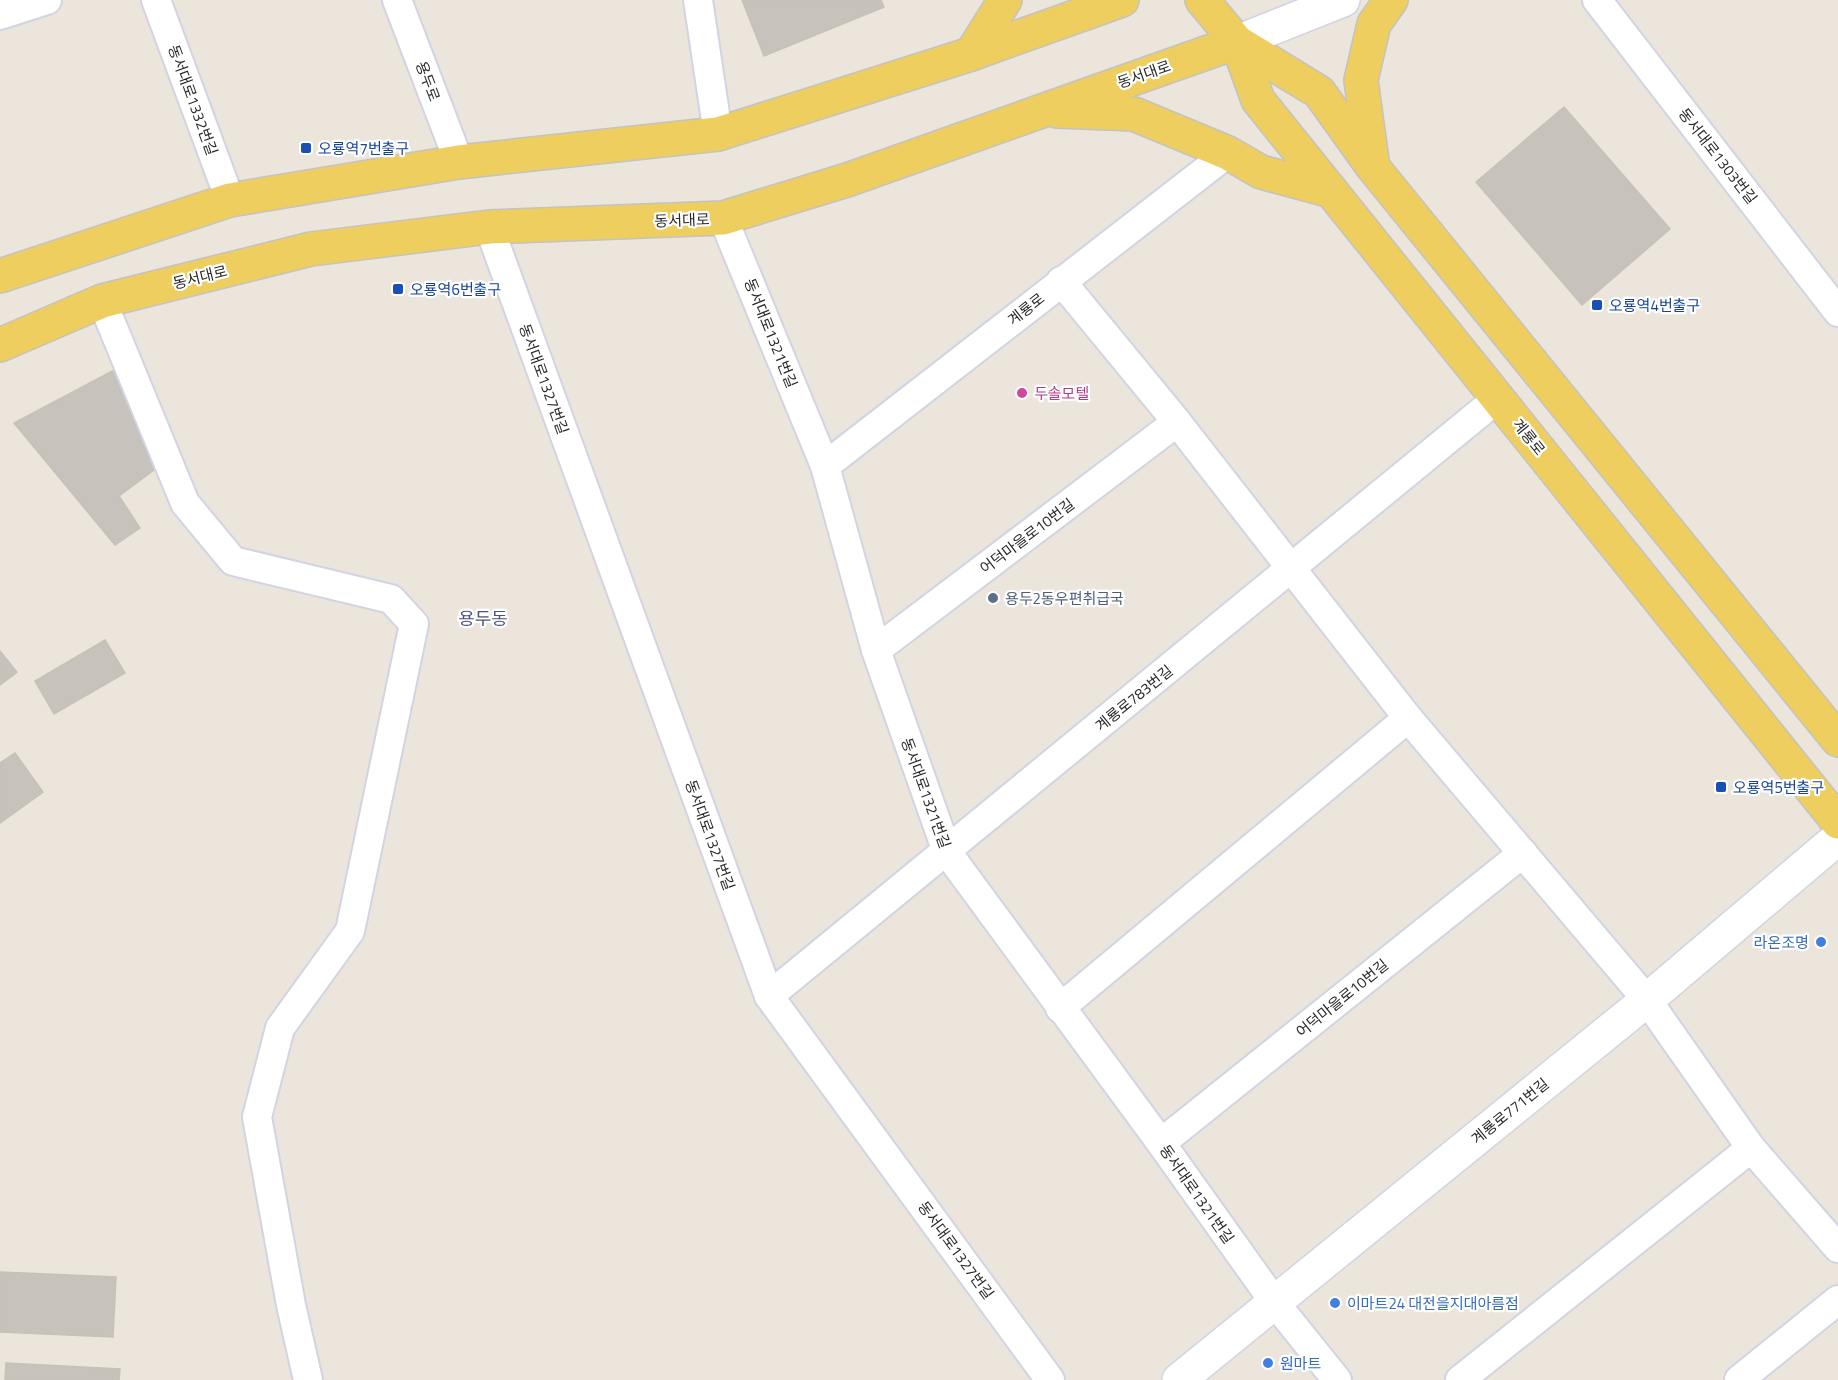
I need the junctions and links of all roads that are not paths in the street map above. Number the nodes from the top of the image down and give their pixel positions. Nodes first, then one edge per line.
1 (47, 0) edge
2 (156, 0) edge
3 (397, 0) edge
4 (698, 0) edge
5 (1005, 0) edge
6 (1122, 0) edge
7 (1202, 0) edge
8 (1343, 0) edge
9 (1391, 0) edge
10 (1597, 0) edge
11 (0, 15) edge
12 (1237, 42) junction
13 (971, 54) junction
14 (1037, 111) junction
15 (718, 134) junction
16 (1228, 153) junction
17 (459, 162) junction
18 (1372, 166) junction
19 (1331, 191) junction
20 (230, 200) junction
21 (723, 218) junction
22 (489, 227) junction
23 (0, 276) edge
24 (1061, 281) junction
25 (102, 301) junction
26 (1838, 312) edge
27 (0, 345) edge
28 (1498, 398) junction
29 (1177, 422) junction
30 (825, 466) junction
31 (1290, 569) junction
32 (876, 650) junction
33 (1408, 717) junction
34 (1838, 740) edge
35 (1838, 822) edge
36 (1838, 838) edge
37 (946, 852) junction
38 (1523, 853) junction
39 (769, 996) junction
40 (1647, 1000) junction
41 (1060, 1008) junction
42 (1161, 1143) junction
43 (1751, 1148) junction
44 (1838, 1248) edge
45 (1838, 1300) edge
46 (1275, 1303) junction
47 (308, 1380) edge
48 (1050, 1380) edge
49 (1179, 1380) edge
50 (1337, 1380) edge
51 (1460, 1380) edge
52 (1739, 1380) edge

1 - 11 street
2 - 20 street, 동서대로1332번길
3 - 17 street, 용두로
4 - 15 street
5 - 13 main road
6 - 13 main road
7 - 12 main road, 계룡로
8 - 12 street, 동서대로
9 - 18 main road
10 - 26 street, 동서대로1303번길
12 - 14 main road, 동서대로
12 - 18 main road, 계룡로
12 - 19 main road, 계룡로
13 - 15 main road
14 - 16 main road
14 - 21 main road, 동서대로
15 - 17 main road
16 - 19 main road
16 - 24 street, 계룡로
17 - 20 main road
18 - 34 main road, 계룡로
19 - 28 main road, 계룡로
20 - 23 main road
21 - 22 main road, 동서대로
21 - 30 street, 동서대로1321번길
22 - 25 main road, 동서대로
22 - 39 street, 동서대로1327번길
24 - 29 street
24 - 30 street, 계룡로
25 - 27 main road, 동서대로
25 - 47 street
28 - 31 street, 계룡로783번길
28 - 35 main road, 계룡로
29 - 31 street
29 - 32 street, 어덕마을로10번길
30 - 32 street, 동서대로1321번길
31 - 33 street
31 - 37 street, 계룡로783번길
32 - 37 street, 동서대로1321번길
33 - 38 street
33 - 41 street
36 - 40 street, 계룡로771번길
37 - 39 street, 계룡로783번길
37 - 41 street, 동서대로1321번길
38 - 40 street
38 - 42 street, 어덕마을로10번길
39 - 48 street, 동서대로1327번길
40 - 43 street
40 - 46 street, 계룡로771번길
41 - 42 street, 동서대로1321번길
42 - 46 street, 동서대로1321번길
43 - 44 street
43 - 51 street
45 - 52 street
46 - 49 street, 계룡로771번길
46 - 50 street, 동서대로1321번길

